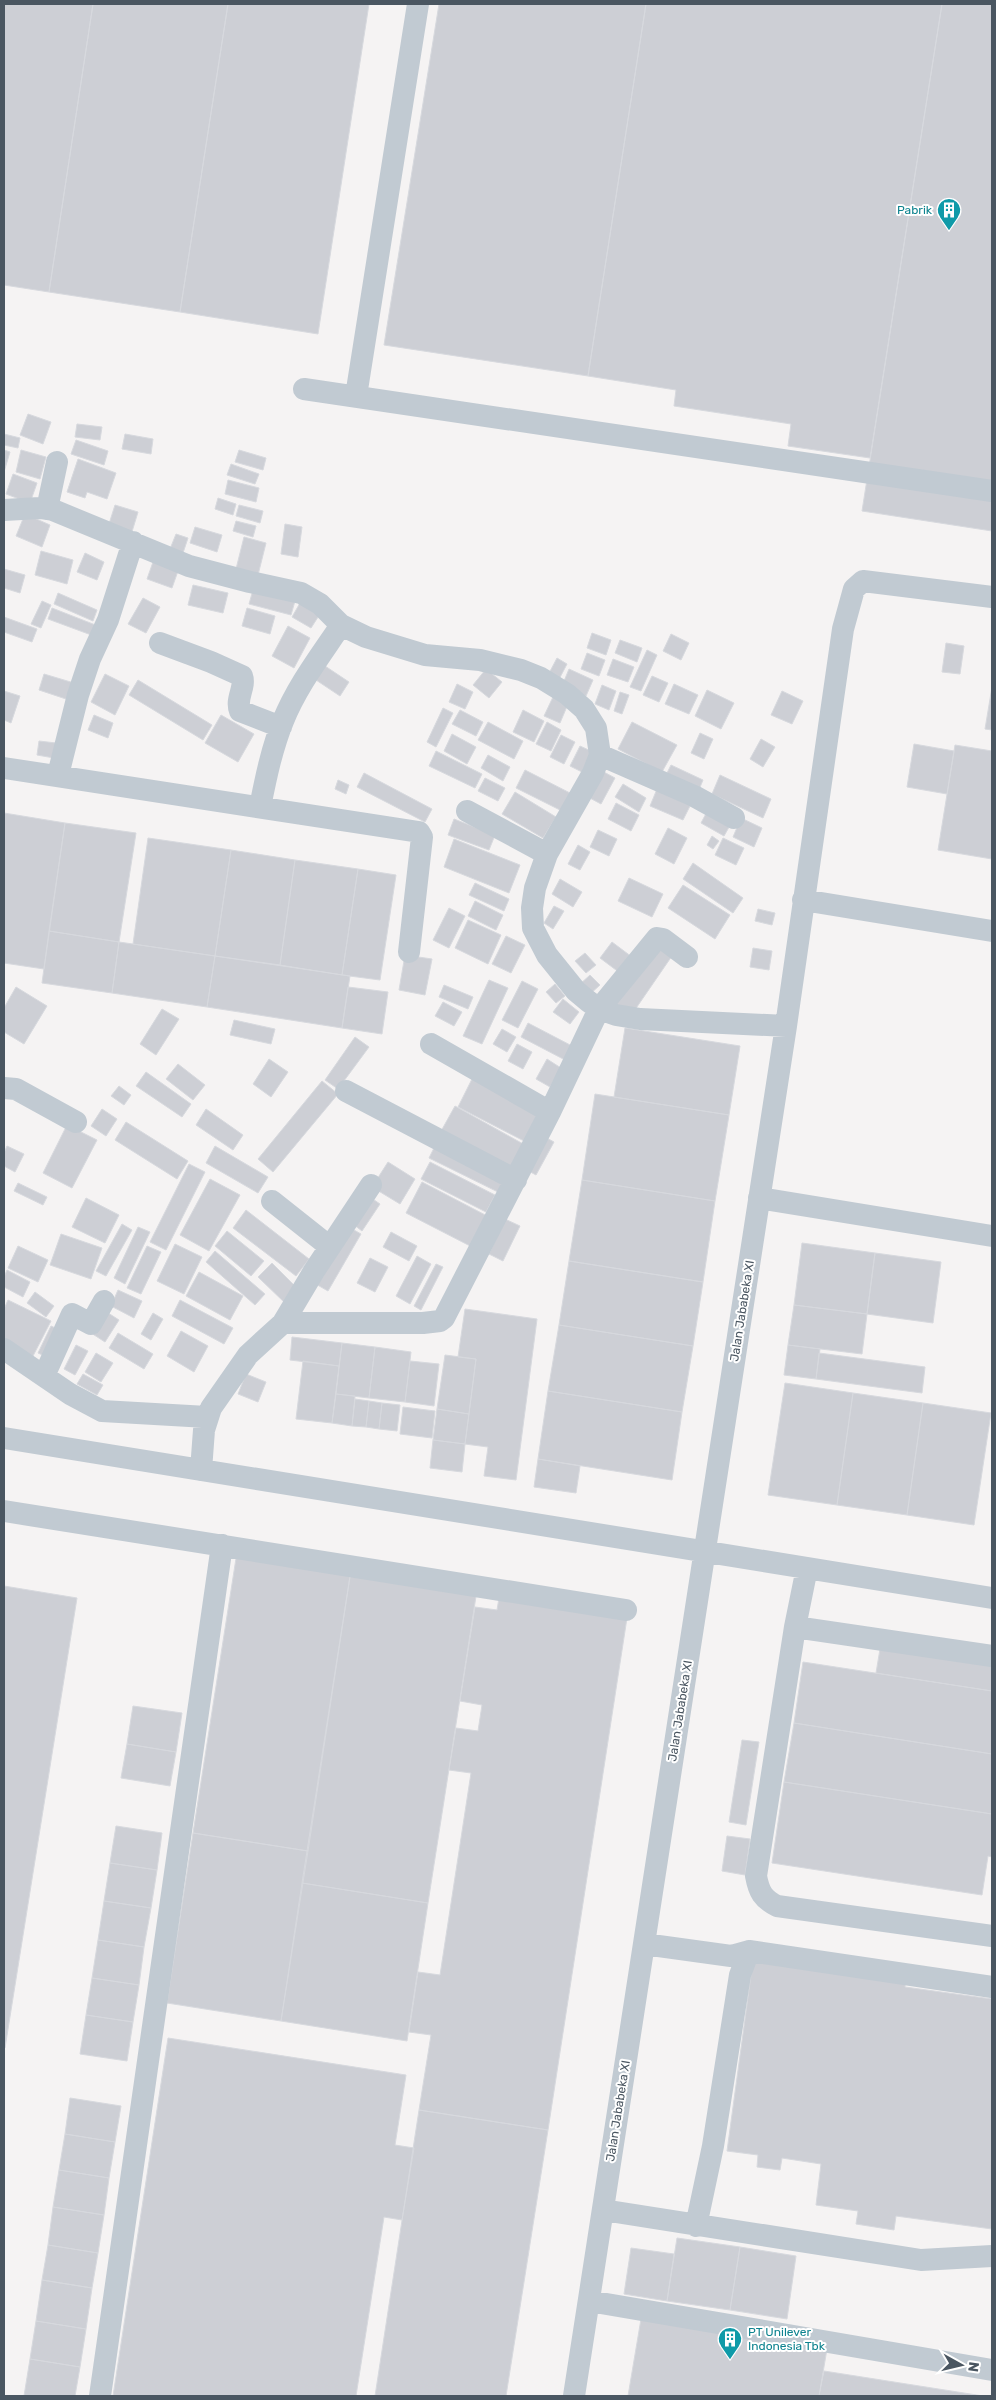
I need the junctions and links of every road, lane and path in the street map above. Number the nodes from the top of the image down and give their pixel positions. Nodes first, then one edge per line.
1 (418, 4) edge
2 (304, 389) dead end
3 (356, 396) junction
4 (57, 462) dead end
5 (992, 491) edge
6 (47, 509) junction
7 (4, 510) edge
8 (133, 542) junction
9 (992, 597) edge
10 (341, 624) junction
11 (160, 643) dead end
12 (281, 727) junction
13 (600, 755) junction
14 (4, 768) edge
15 (58, 775) junction
16 (260, 807) junction
17 (467, 811) dead end
18 (734, 818) dead end
19 (547, 854) junction
20 (803, 900) junction
21 (992, 931) edge
22 (409, 952) dead end
23 (688, 956) dead end
24 (599, 1009) junction
25 (786, 1026) junction
26 (431, 1044) dead end
27 (4, 1088) edge
28 (346, 1091) dead end
29 (550, 1112) junction
30 (76, 1122) dead end
31 (516, 1180) junction
32 (371, 1185) dead end
33 (759, 1198) junction
34 (272, 1201) dead end
35 (992, 1236) edge
36 (330, 1247) junction
37 (104, 1300) dead end
38 (283, 1323) junction
39 (4, 1349) edge
40 (44, 1376) junction
41 (207, 1417) junction
42 (4, 1438) edge
43 (201, 1470) junction
44 (4, 1511) edge
45 (222, 1545) junction
46 (705, 1551) junction
47 (807, 1568) junction
48 (992, 1598) edge
49 (626, 1610) dead end
50 (795, 1628) junction
51 (992, 1656) edge
52 (992, 1936) edge
53 (644, 1944) junction
54 (749, 1950) junction
55 (992, 1987) edge
56 (603, 2210) junction
57 (696, 2226) junction
58 (992, 2256) edge
59 (589, 2301) junction
60 (992, 2370) edge
61 (100, 2396) edge
62 (574, 2396) edge

1 - 3 street
2 - 3 street
3 - 5 street
4 - 6 street
6 - 7 street
6 - 8 street
8 - 10 street
8 - 15 street
9 - 20 street, Jalan Jababeka XI
10 - 12 street
10 - 13 street
11 - 12 street
12 - 16 street
13 - 18 street
13 - 19 street
14 - 15 street
15 - 16 street
16 - 22 street
17 - 19 street
19 - 24 street
20 - 21 street
20 - 25 street, Jalan Jababeka XI
23 - 24 street
24 - 25 street
24 - 29 street
25 - 33 street, Jalan Jababeka XI
26 - 29 street
27 - 30 street
28 - 31 street
29 - 31 street
31 - 38 street
32 - 36 street
33 - 35 street
33 - 46 street, Jalan Jababeka XI
34 - 36 street
36 - 38 street
37 - 40 street
38 - 41 street
39 - 40 street
40 - 41 street
41 - 43 street
42 - 43 street
43 - 46 street
44 - 45 street
45 - 49 street
45 - 61 street
46 - 47 street
46 - 53 street, Jalan Jababeka XI
47 - 48 street
47 - 50 street
50 - 51 street
50 - 52 street
53 - 54 street
53 - 56 street, Jalan Jababeka XI
54 - 55 street
54 - 57 street
56 - 57 street
56 - 59 street, Jalan Jababeka XI
57 - 58 street
59 - 60 street
59 - 62 street, Jalan Jababeka XI

